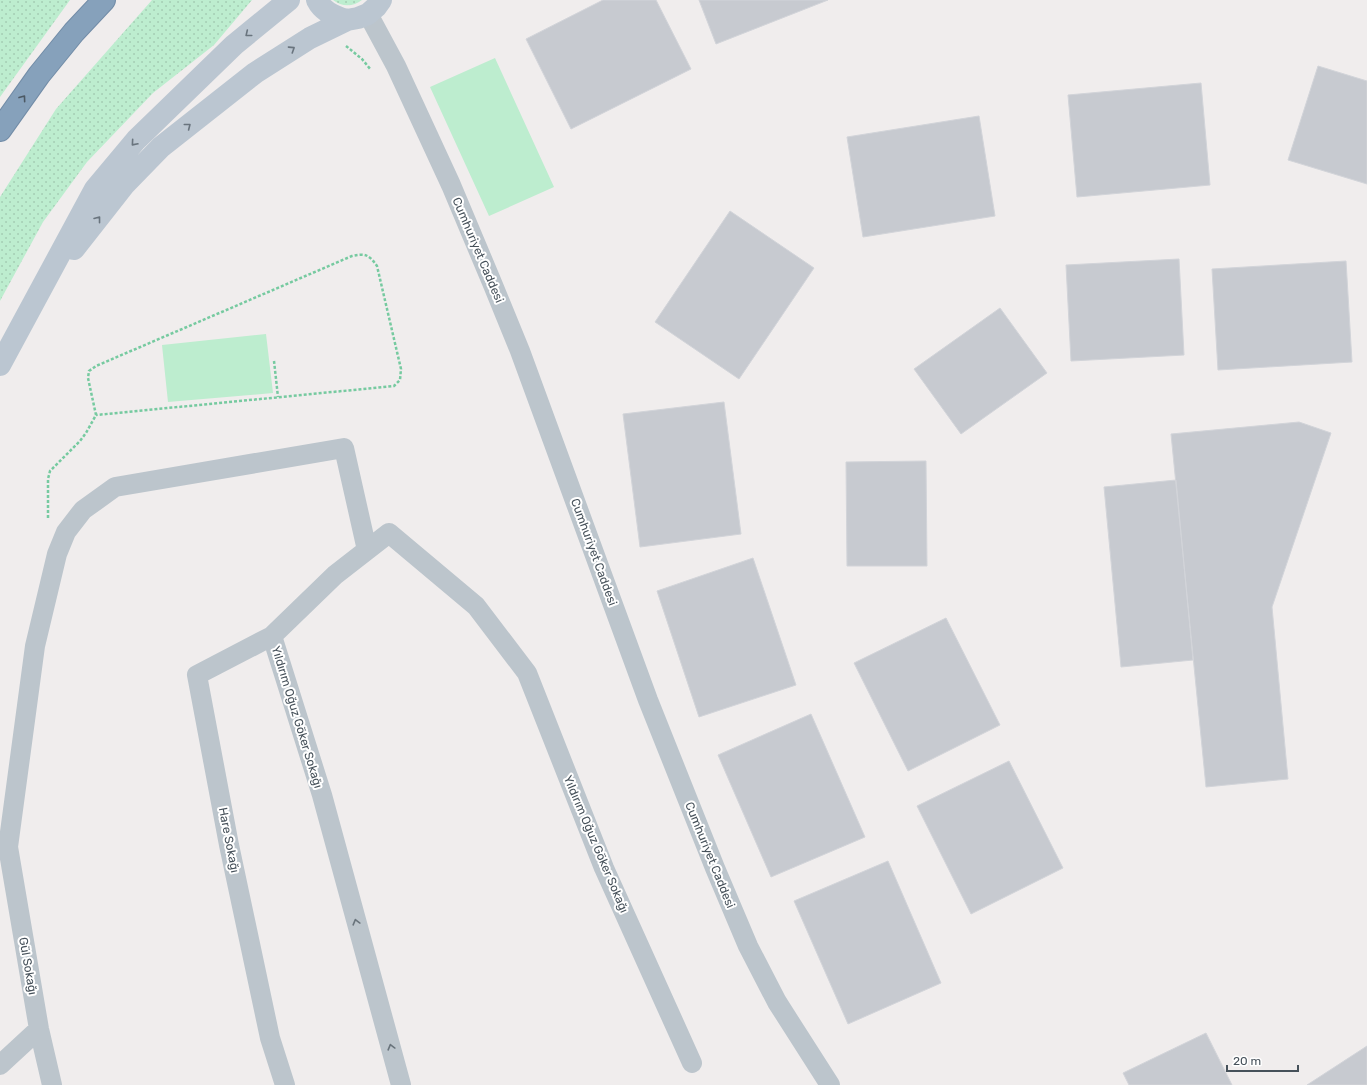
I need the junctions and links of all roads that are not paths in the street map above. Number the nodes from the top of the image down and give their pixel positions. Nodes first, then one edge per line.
1 (104, 0) edge
2 (289, 0) edge
3 (317, 0) edge
4 (365, 11) edge
5 (2, 131) edge
6 (39, 294) junction
7 (0, 365) edge
8 (367, 550) junction
9 (272, 636) junction
10 (4, 854) edge
11 (39, 1029) junction
12 (692, 1063) dead end
13 (0, 1065) edge
14 (52, 1085) edge
15 (285, 1085) edge
16 (401, 1085) edge
17 (830, 1085) edge

5 -> 1 highway
2 -> 6 main road
3 - 4 main road
6 -> 4 main road
4 - 17 street, Cumhuriyet Caddesi
6 - 7 main road
8 - 9 street, Yıldırım Oğuz Göker Sokağı
8 - 10 street, Gül Sokağı
8 - 12 street, Yıldırım Oğuz Göker Sokağı
9 - 15 street, Hare Sokağı
16 -> 9 street, Yıldırım Oğuz Göker Sokağı
10 - 11 street, Gül Sokağı
11 - 13 street
11 - 14 street, Gül Sokağı

